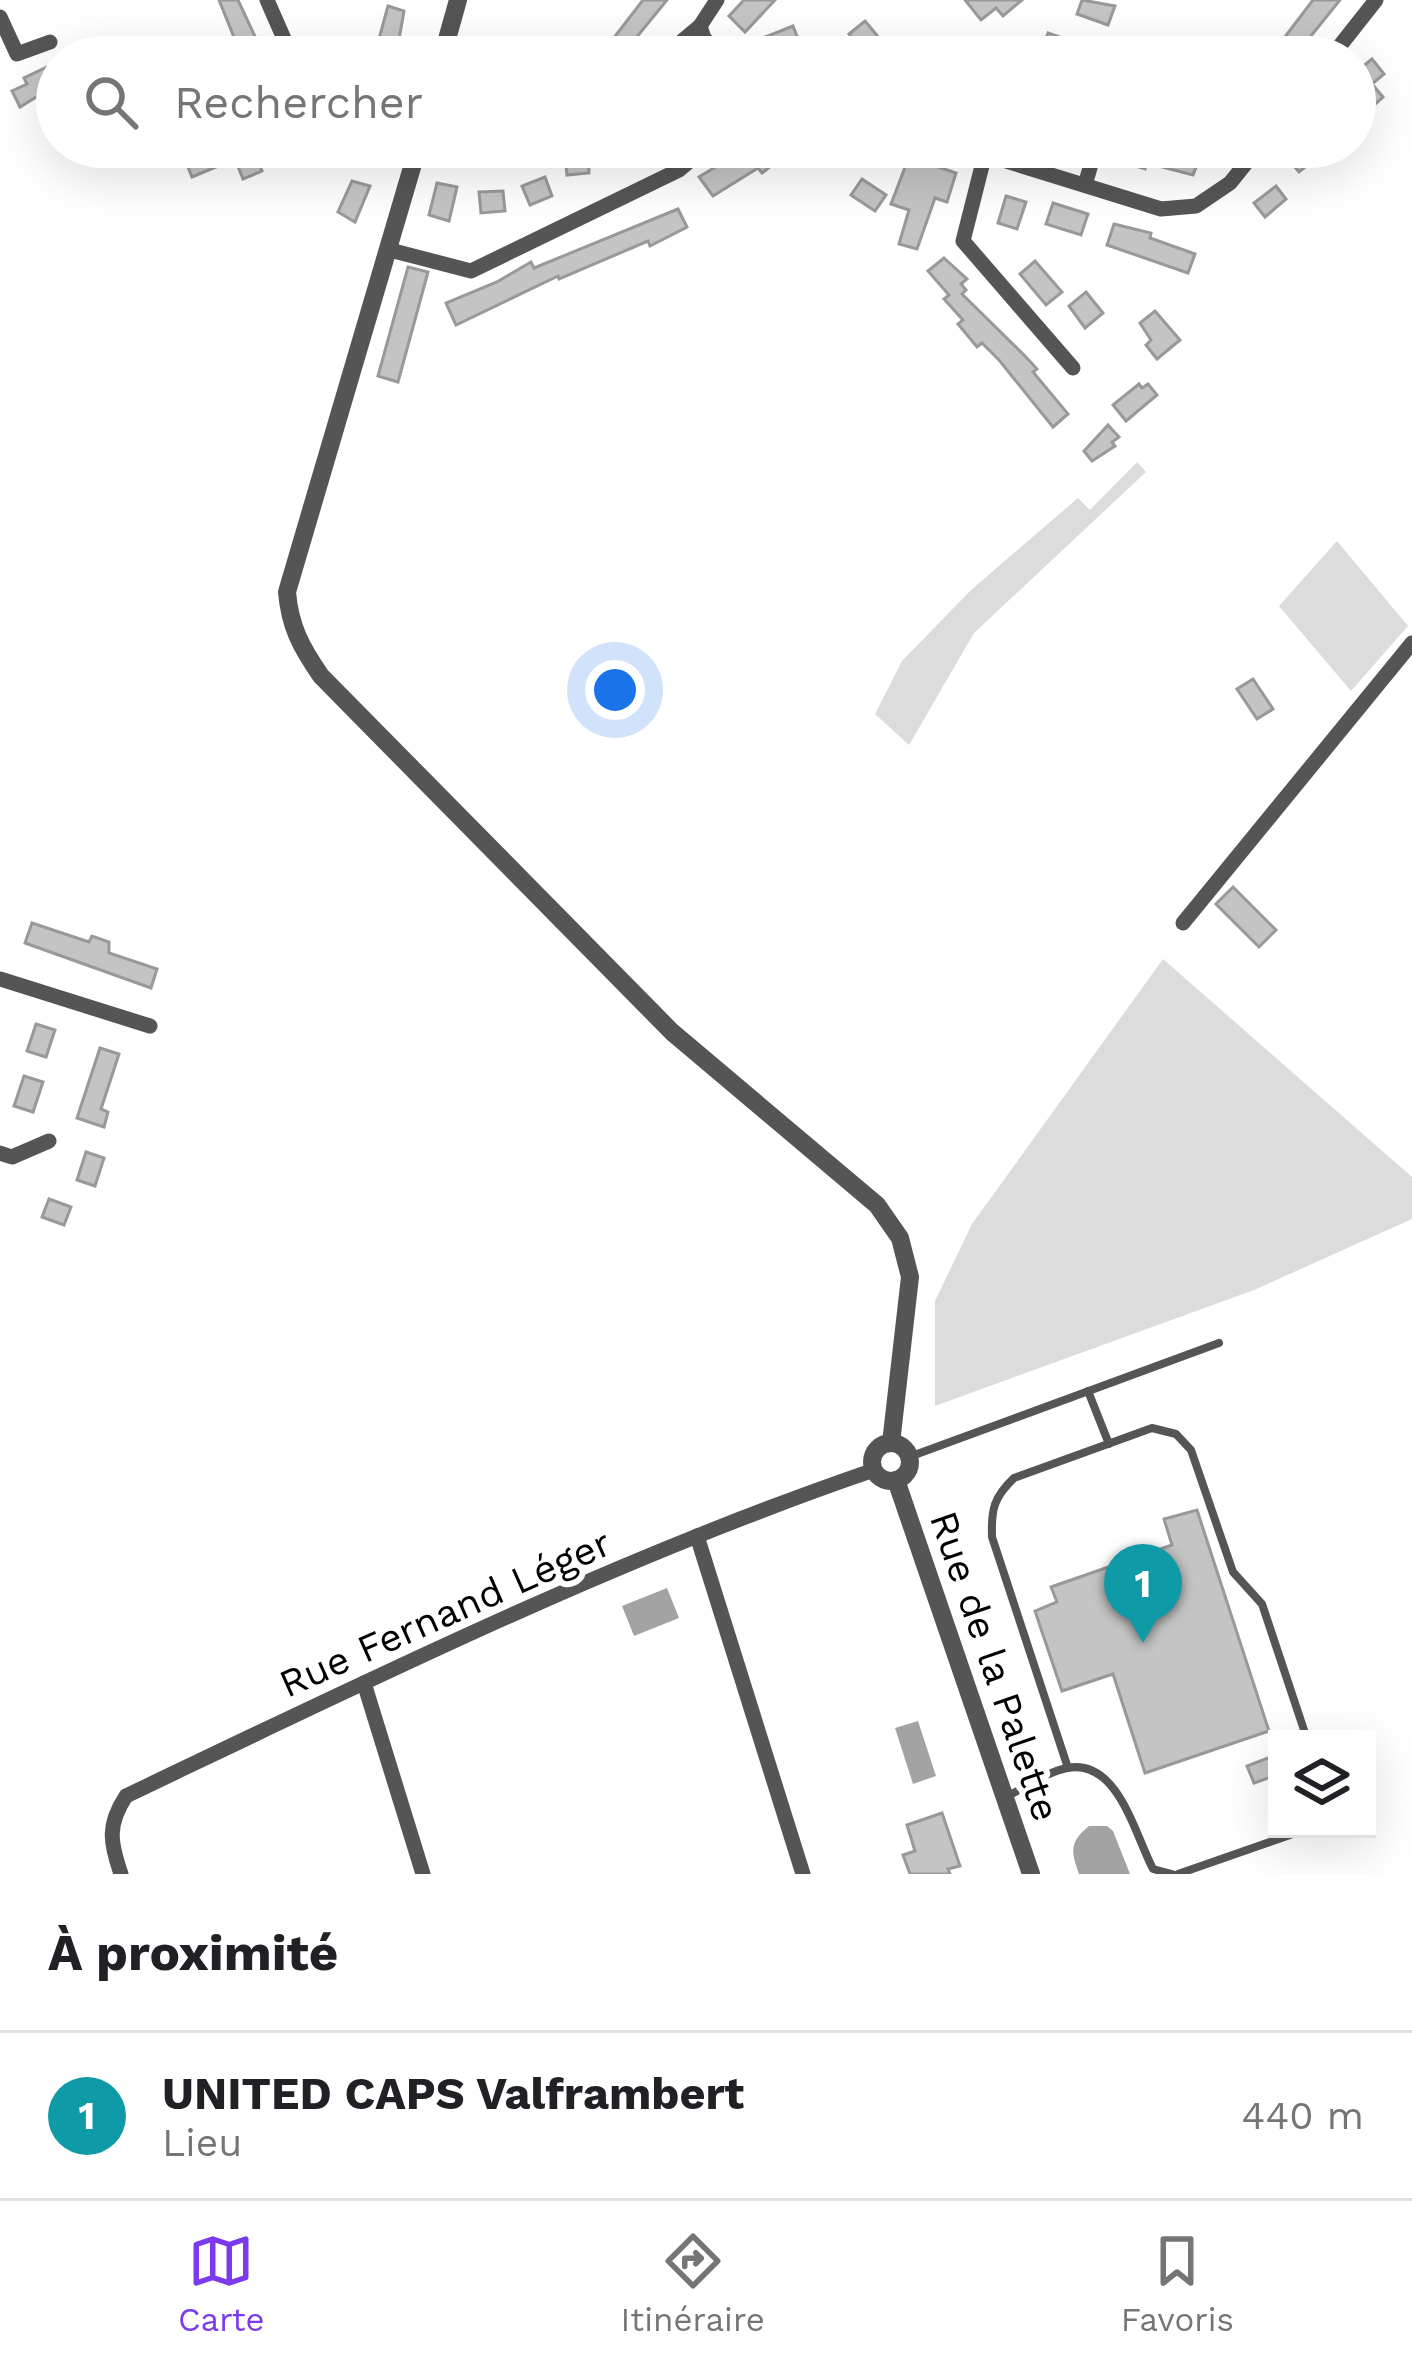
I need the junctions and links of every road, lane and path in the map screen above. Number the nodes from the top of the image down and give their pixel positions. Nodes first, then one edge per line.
1 (267, 0) edge
2 (458, 0) edge
3 (717, 0) edge
4 (1376, 0) edge
5 (0, 17) edge
6 (700, 26) junction
7 (283, 36) edge
8 (448, 36) edge
9 (688, 36) edge
10 (703, 36) edge
11 (1347, 36) edge
12 (36, 47) edge
13 (412, 168) edge
14 (681, 168) edge
15 (982, 168) edge
16 (1030, 168) edge
17 (1090, 168) edge
18 (1242, 168) edge
19 (1085, 185) junction
20 (390, 250) junction
21 (1073, 368) dead end
22 (1412, 643) edge
23 (1183, 923) dead end
24 (0, 979) edge
25 (150, 1026) dead end
26 (49, 1141) dead end
27 (0, 1154) edge
28 (1219, 1343) dead end
29 (1088, 1391) junction
30 (891, 1443) junction
31 (1109, 1444) junction
32 (909, 1457) junction
33 (874, 1471) junction
34 (896, 1480) junction
35 (697, 1536) junction
36 (364, 1683) junction
37 (1304, 1730) edge
38 (1068, 1768) junction
39 (1004, 1797) junction
40 (1280, 1838) edge
41 (122, 1874) edge
42 (423, 1874) edge
43 (803, 1874) edge
44 (1030, 1874) edge
45 (1175, 1874) edge

1 - 7 street
2 - 8 street
3 - 6 street
4 - 11 street
5 - 12 street
6 - 9 street
6 - 10 street
13 - 20 street
14 - 20 street
15 - 21 street
16 - 19 street
17 - 19 street
18 - 19 street
20 - 30 street
22 - 23 street
24 - 25 street
26 - 27 street
28 - 29 lane
29 - 31 lane
29 - 32 lane
30 - 32 street
30 - 33 street
31 - 37 lane
31 - 38 lane
32 - 34 street
33 - 34 street
33 - 35 street, Rue Fernand Léger
34 - 39 street, Rue de la Palette
35 - 36 street, Rue Fernand Léger
35 - 43 street
36 - 41 street, Rue Fernand Léger
36 - 42 street
38 - 39 lane
38 - 45 lane
39 - 44 street, Rue de la Palette
40 - 45 lane

